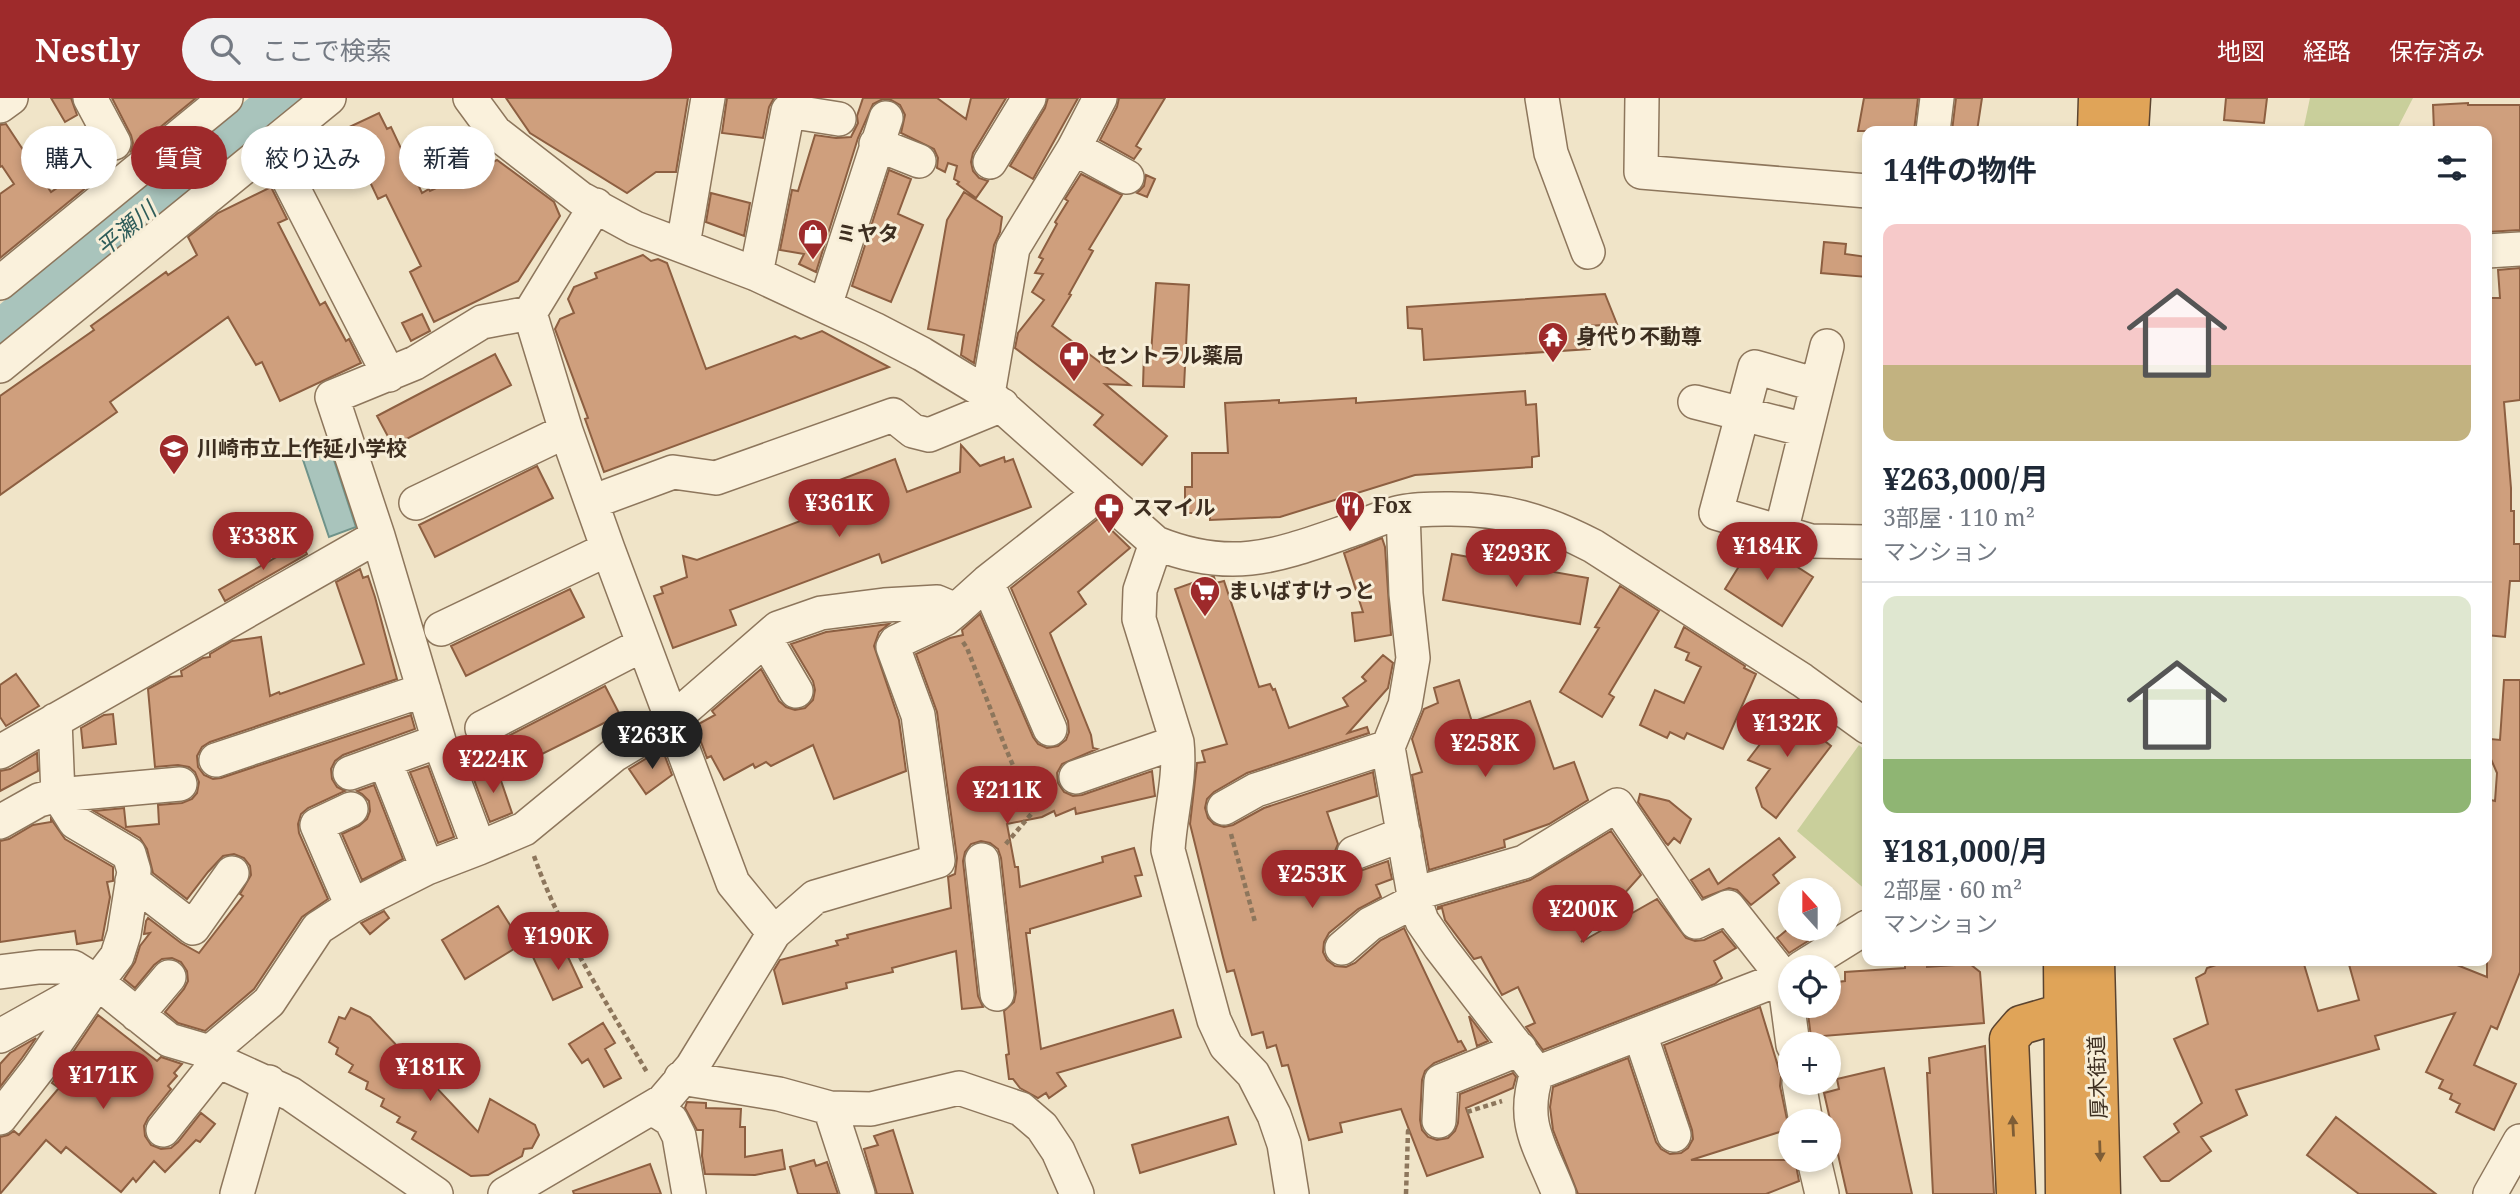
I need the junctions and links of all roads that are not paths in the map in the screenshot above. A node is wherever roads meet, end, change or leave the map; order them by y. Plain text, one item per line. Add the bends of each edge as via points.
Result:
1 (11, 98) edge
2 (90, 98) edge
3 (226, 98) edge
4 (329, 98) edge
5 (708, 98) edge
6 (1029, 98) edge
7 (1100, 98) edge
8 (1542, 98) edge
9 (1642, 98) edge
10 (1937, 98) edge
11 (2098, 98) edge
12 (2131, 98) edge
13 (483, 103) edge
14 (0, 106) edge
15 (839, 118) dead end
16 (105, 126) edge
17 (294, 126) edge
18 (1934, 126) edge
19 (2097, 126) edge
20 (2129, 126) edge
21 (1074, 148) junction
22 (919, 161) dead end
23 (990, 162) dead end
24 (241, 169) edge
25 (1127, 177) dead end
26 (294, 189) edge
27 (1862, 191) edge
28 (596, 205) junction
29 (683, 245) junction
30 (2520, 249) edge
31 (2492, 251) edge
32 (1588, 252) dead end
33 (756, 274) junction
34 (0, 283) edge
35 (825, 306) junction
36 (530, 313) junction
37 (1827, 346) dead end
38 (0, 366) edge
39 (389, 375) junction
40 (1817, 385) junction
41 (995, 400) junction
42 (1695, 402) dead end
43 (1742, 414) junction
44 (1806, 430) junction
45 (566, 431) junction
46 (1100, 494) junction
47 (592, 502) junction
48 (416, 503) dead end
49 (1403, 512) junction
50 (1781, 532) junction
51 (377, 536) junction
52 (1862, 542) edge
53 (1156, 543) junction
54 (608, 549) junction
55 (986, 582) junction
56 (951, 615) junction
57 (441, 629) dead end
58 (765, 640) junction
59 (642, 645) junction
60 (424, 690) junction
61 (796, 691) dead end
62 (55, 720) junction
63 (671, 721) junction
64 (1862, 723) edge
65 (482, 728) dead end
66 (1050, 729) dead end
67 (439, 741) junction
68 (1177, 742) junction
69 (1388, 747) junction
70 (0, 752) edge
71 (216, 760) dead end
72 (385, 761) junction
73 (350, 773) dead end
74 (1076, 777) dead end
75 (180, 784) dead end
76 (58, 795) junction
77 (1224, 808) road end
78 (351, 809) dead end
79 (0, 822) edge
80 (1404, 834) junction
81 (479, 848) junction
82 (1354, 853) dead end
83 (938, 861) junction
84 (427, 868) junction
85 (232, 873) dead end
86 (132, 881) junction
87 (1415, 898) junction
88 (352, 906) junction
89 (1862, 930) edge
90 (774, 933) junction
91 (1342, 948) dead end
92 (1822, 955) edge
93 (1778, 959) edge
94 (2063, 966) edge
95 (2095, 966) edge
96 (0, 972) edge
97 (169, 977) dead end
98 (1778, 980) edge
99 (97, 982) junction
100 (997, 994) dead end
101 (2062, 1013) junction
102 (137, 1015) junction
103 (1640, 1034) junction
104 (0, 1036) edge
105 (214, 1057) junction
106 (1528, 1061) junction
107 (269, 1082) junction
108 (665, 1096) junction
109 (830, 1108) junction
110 (0, 1118) edge
111 (1423, 1126) road end
112 (163, 1129) dead end
113 (1674, 1135) dead end
114 (2515, 1150) edge
115 (237, 1194) edge
116 (436, 1194) edge
117 (505, 1194) edge
118 (689, 1194) edge
119 (858, 1194) edge
120 (1077, 1194) edge
121 (1292, 1194) edge
122 (1559, 1194) edge
123 (2016, 1194) edge
124 (2065, 1194) edge
125 (2101, 1194) edge
126 (2490, 1194) edge

1 - 14 street
2 - 16 street
3 - 34 street
4 - 17 street
5 - 29 street
6 - 23 street
7 - 21 street
8 - 32 street via 1551,153
9 - 27 street via 1642,172
10 - 18 street
11 - 19 highway
12 - 20 highway
13 - 28 street via 495,132 580,198
15 - 33 street via 788,111 788,177
21 - 25 street
21 - 41 street via 1013,248
22 - 35 street via 881,131
24 - 38 street
26 - 39 street
28 - 29 street via 635,228
28 - 36 street
29 - 33 street
30 - 31 street
33 - 35 street
35 - 41 street via 922,354
36 - 39 street via 482,322
36 - 45 street
37 - 40 street
39 - 51 street via 332,397
40 - 43 street via 1755,367
40 - 44 street
41 - 46 street
41 - 47 street via 929,435 913,431 893,415 716,478 673,472
42 - 43 street
43 - 44 street
43 - 50 street via 1716,513
44 - 50 street
45 - 47 street
45 - 48 street
46 - 53 street
46 - 55 street
47 - 54 street
49 - 53 street via 1269,556 1226,561
49 - 64 street via 1481,509 1517,514 1562,530 1802,680
49 - 69 street via 1413,658 1405,705
50 - 52 street via 1811,541
51 - 60 street
51 - 62 street
53 - 68 street via 1140,590 1139,619
54 - 57 street
54 - 59 street
55 - 56 street
55 - 66 street
56 - 58 street via 937,602 884,604 821,613 778,628
56 - 83 street via 893,647 918,715
58 - 61 street
58 - 63 street
59 - 63 street
59 - 65 street
60 - 67 street
60 - 71 street
62 - 70 street
62 - 76 street
63 - 81 street via 614,755 524,829
63 - 90 street via 733,883
67 - 72 street
67 - 81 street
68 - 74 street
68 - 121 street via 1179,763 1168,850 1214,1020 1226,1046 1253,1074 1274,1115 1284,1143
69 - 77 street via 1256,790
69 - 80 street
72 - 73 street
72 - 84 street
75 - 76 street
76 - 79 street
76 - 86 street via 75,822 129,854
78 - 88 street via 317,825
80 - 82 street
80 - 87 street
81 - 84 street
83 - 90 street via 815,897
83 - 100 street via 992,858
84 - 88 street
85 - 86 street via 193,928
86 - 99 street via 117,956
87 - 91 street via 1370,924
87 - 93 street via 1524,862 1617,806 1696,922 1728,907
87 - 106 street via 1422,922
88 - 105 street via 318,928 269,1002
89 - 92 street
90 - 108 street via 692,1067
94 - 101 highway, 厚木街道
95 -> 125 highway, 厚木街道
96 - 99 street via 73,967
97 - 102 street
98 - 103 street
99 - 102 street
99 - 104 street
99 - 110 street
123 -> 101 highway via 2008,1039 2021,1025
101 - 124 highway, 厚木街道
102 - 105 street via 169,1040
103 - 106 street
103 - 113 street
105 - 107 street
105 - 112 street
106 - 111 street via 1441,1081
106 - 122 street via 1530,1124
107 - 115 street
107 - 116 street
108 - 109 street via 779,1094
108 - 117 street
108 - 118 street via 679,1136
109 - 119 street
109 - 120 street via 871,1109 959,1088 989,1097 1021,1109 1042,1127
114 - 126 street

